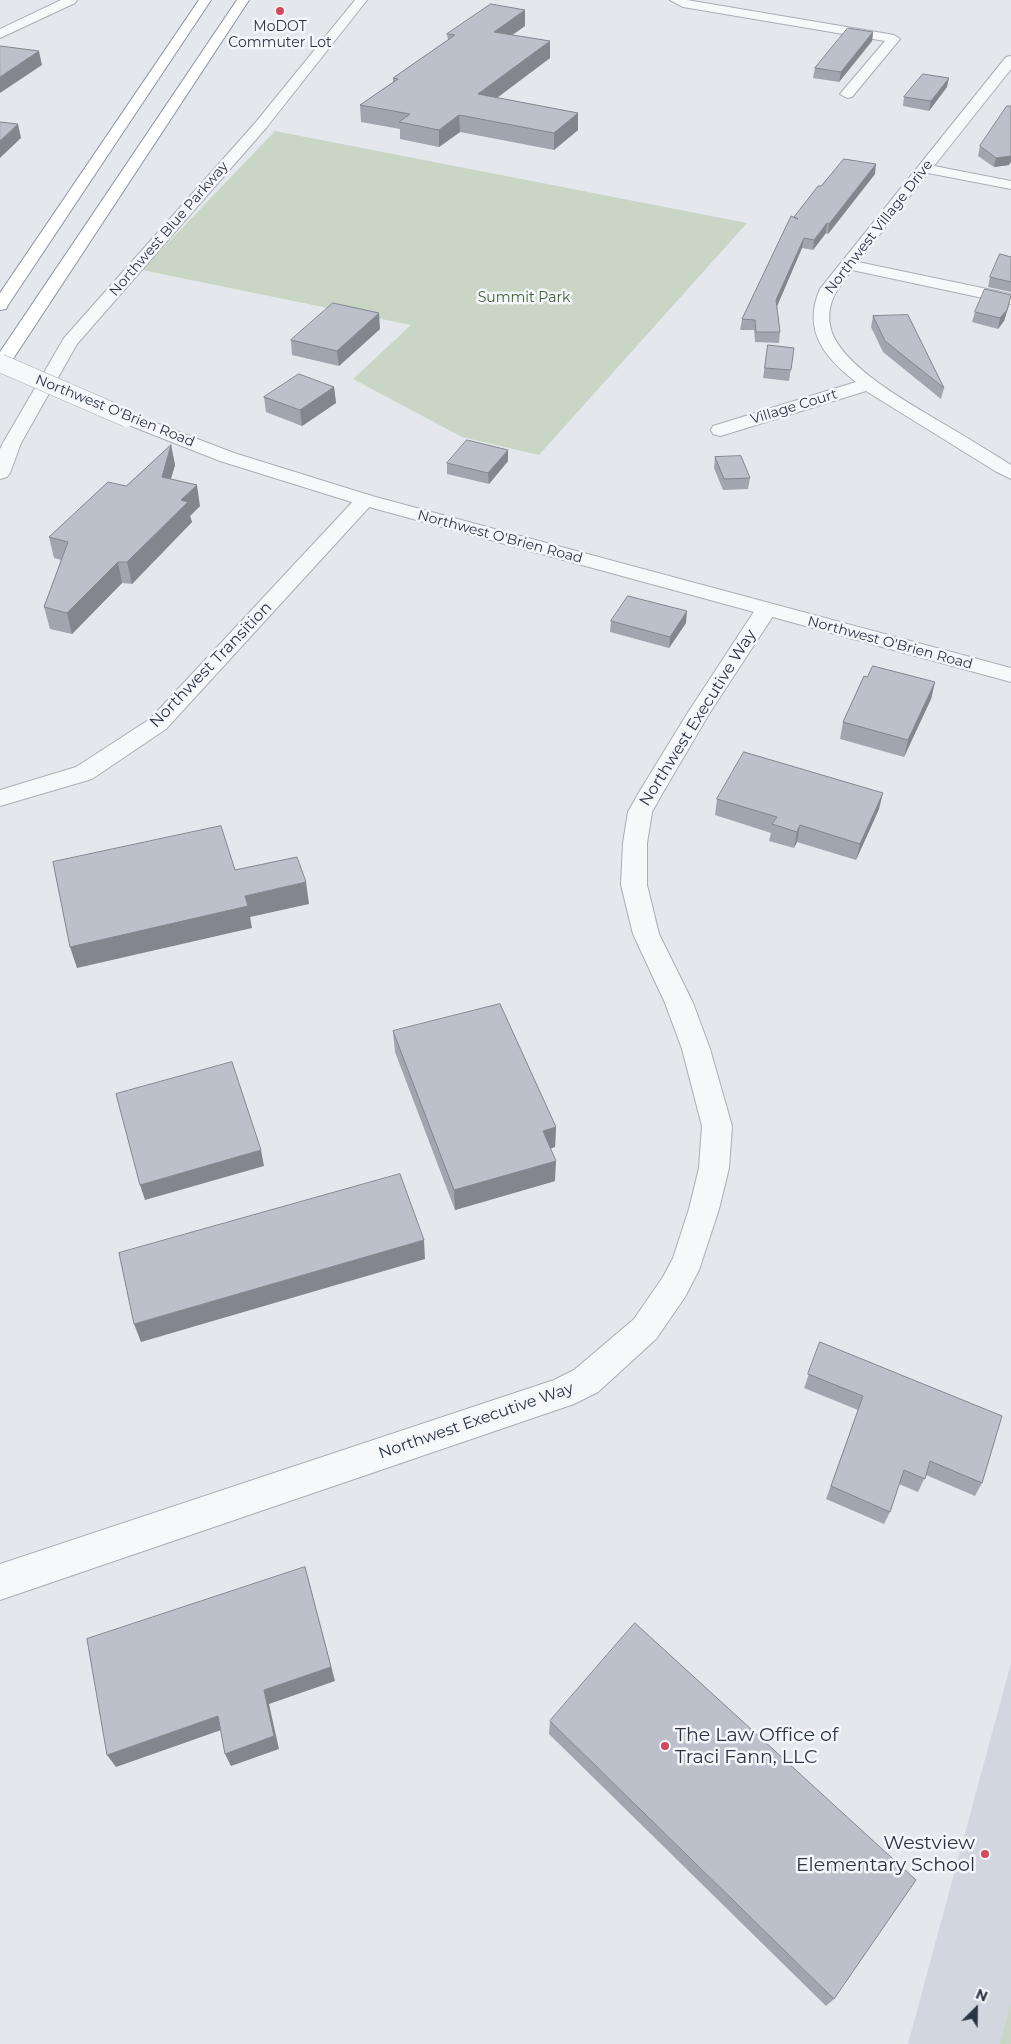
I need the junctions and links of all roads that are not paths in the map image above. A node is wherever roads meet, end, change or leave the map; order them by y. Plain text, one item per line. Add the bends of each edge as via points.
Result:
1 (71, 0) edge
2 (205, 0) edge
3 (243, 0) edge
4 (361, 0) edge
5 (676, 0) edge
6 (0, 34) edge
7 (1011, 60) edge
8 (847, 94) dead end
9 (924, 168) junction
10 (1011, 185) edge
11 (847, 264) junction
12 (1011, 299) edge
13 (0, 305) edge
14 (0, 364) edge
15 (869, 384) junction
16 (720, 430) dead end
17 (0, 473) edge
18 (1011, 473) edge
19 (365, 500) junction
20 (766, 610) junction
21 (1011, 675) edge
22 (0, 798) edge
23 (0, 1582) edge

1 - 6 street
2 - 13 highway
3 - 14 highway
4 - 17 street, Northwest Blue Parkway via 261,125 70,342 12,443
5 - 8 street via 894,39
7 - 9 street, Northwest Village Drive via 996,90
9 - 10 street
9 - 11 street, Northwest Village Drive
11 - 12 street
11 - 15 street, Northwest Village Drive via 822,301 822,328 847,365
14 - 19 street, Northwest O'Brien Road, bridge via 227,457
15 - 16 street, Village Court
15 - 18 street, Northwest Village Drive
19 - 20 street, Northwest O'Brien Road
19 - 22 street, Northwest Transition via 158,724 84,773
20 - 21 street, Northwest O'Brien Road
20 - 23 street, Northwest Executive Way via 698,714 640,812 634,885 646,934 679,1003 696,1049 716,1126 714,1168 688,1260 645,1329 586,1381 562,1393

